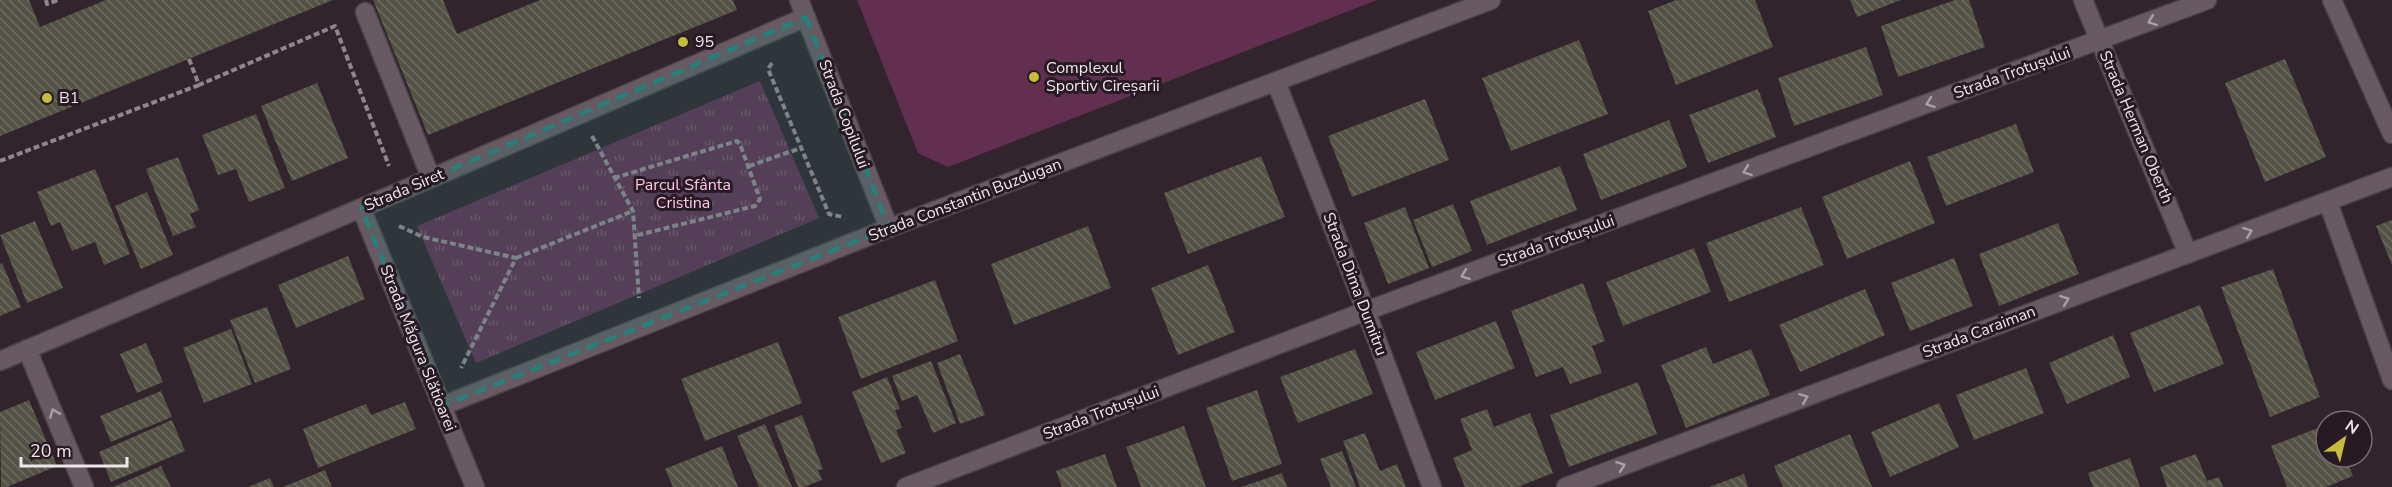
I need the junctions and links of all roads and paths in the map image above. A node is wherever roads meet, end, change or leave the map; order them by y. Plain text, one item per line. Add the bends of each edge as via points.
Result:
1 (46, 0) edge
2 (58, 0) edge
3 (1491, 0) edge
4 (2083, 0) edge
5 (2206, 0) edge
6 (2332, 0) edge
7 (803, 8) edge
8 (364, 12) dead end
9 (2100, 41) junction
10 (189, 59) dead end
11 (774, 60) dead end
12 (1276, 82) junction
13 (199, 85) junction
14 (582, 114) junction
15 (2392, 134) edge
16 (801, 148) junction
17 (0, 161) edge
18 (748, 166) junction
19 (2392, 177) edge
20 (431, 178) junction
21 (614, 178) junction
22 (399, 192) junction
23 (2328, 201) junction
24 (361, 208) junction
25 (633, 211) junction
26 (889, 228) junction
27 (634, 236) junction
28 (2188, 254) junction
29 (516, 258) junction
30 (1366, 311) junction
31 (648, 324) junction
32 (27, 349) junction
33 (0, 361) edge
34 (2392, 380) edge
35 (442, 406) junction
36 (84, 487) edge
37 (475, 487) edge
38 (906, 487) edge
39 (1432, 487) edge
40 (1566, 487) edge

1 - 2 path via 47,4
3 - 12 street, Strada Constantin Buzdugan
4 - 9 street, Strada Herman Oberth
5 -> 9 street, Strada Trotușului
6 - 15 street
7 - 14 street, Strada Siret
7 - 26 street, Strada Copilului
8 - 20 street
9 - 28 street, Strada Herman Oberth
9 -> 30 street, Strada Trotușului
10 - 13 path
11 - 16 path via 768,69
12 - 26 street, Strada Constantin Buzdugan
12 - 30 street, Strada Dima Dumitru
13 - 17 path
13 - 22 path via 335,26
14 - 20 street, Strada Siret
14 - 21 path
16 - 18 path
16 - 26 path via 829,213
18 - 21 path via 740,144 732,141
18 - 27 path via 760,199 755,206
19 - 23 street, Strada Caraiman
20 - 22 street, Strada Siret
21 - 25 path
22 - 24 street, Strada Siret
28 -> 23 street, Strada Caraiman
23 - 34 street
24 - 29 path via 423,237
24 - 32 street, Strada Siret
24 - 35 street, Strada Măgura Slătioarei
25 - 27 path
25 - 29 path
26 - 31 street, Strada Constantin Buzdugan
27 - 31 path via 637,294
40 -> 28 street, Strada Caraiman
29 - 35 path
30 - 38 street, Strada Trotușului
30 - 39 street, Strada Dima Dumitru
31 - 35 street, Strada Constantin Buzdugan
32 - 33 street, Strada Siret
36 -> 32 street
35 - 37 street, Strada Măgura Slătioarei

